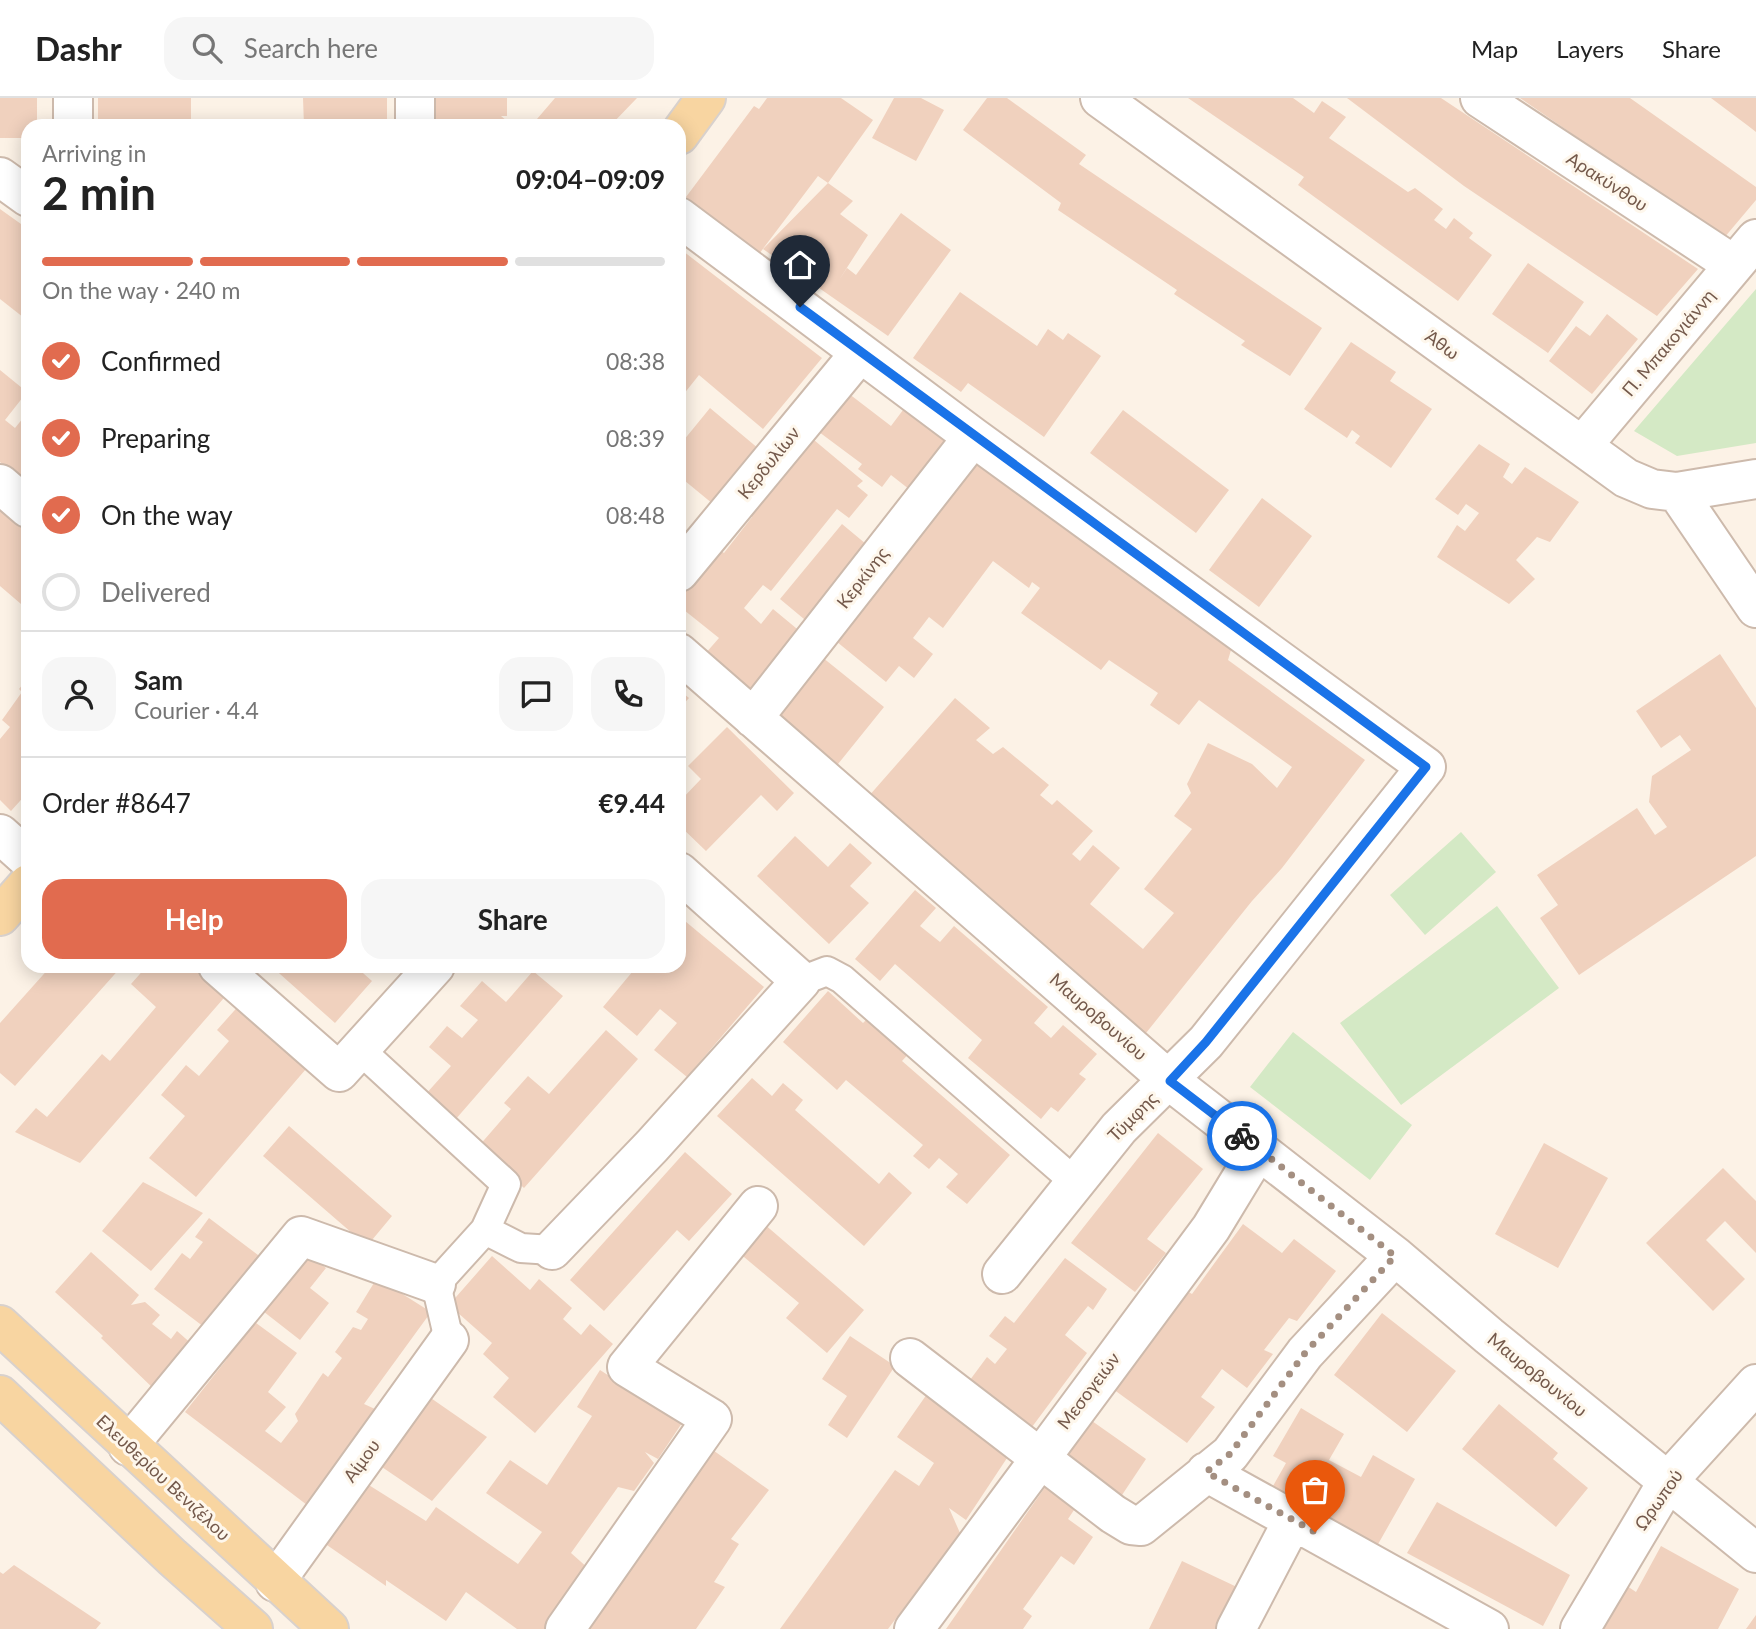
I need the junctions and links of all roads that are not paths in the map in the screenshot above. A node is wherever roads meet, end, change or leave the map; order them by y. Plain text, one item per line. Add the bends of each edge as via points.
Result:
1 (73, 98) edge
2 (415, 98) edge
3 (1100, 98) edge
4 (1480, 98) edge
5 (74, 119) edge
6 (415, 119) edge
7 (0, 177) edge
8 (21, 192) edge
9 (686, 222) edge
10 (1745, 252) edge
11 (860, 353) junction
12 (973, 437) junction
13 (1582, 446) junction
14 (1756, 479) edge
15 (0, 484) edge
16 (1677, 492) junction
17 (21, 502) edge
18 (686, 564) edge
19 (1756, 608) edge
20 (686, 659) edge
21 (753, 718) junction
22 (0, 834) edge
23 (21, 853) edge
24 (686, 878) edge
25 (21, 892) edge
26 (0, 916) edge
27 (226, 973) edge
28 (415, 973) edge
29 (802, 981) junction
30 (359, 1049) junction
31 (1170, 1081) junction
32 (1259, 1149) junction
33 (1075, 1182) junction
34 (758, 1206) dead end
35 (485, 1230) junction
36 (552, 1250) joint
37 (1395, 1256) junction
38 (1002, 1273) dead end
39 (436, 1284) junction
40 (0, 1325) edge
41 (449, 1340) joint
42 (910, 1358) dead end
43 (1756, 1384) edge
44 (0, 1395) edge
45 (128, 1446) junction
46 (1038, 1458) junction
47 (1206, 1472) junction
48 (1668, 1481) junction
49 (1293, 1520) junction
50 (1756, 1553) edge
51 (275, 1582) junction
52 (253, 1629) edge
53 (329, 1629) edge
54 (565, 1629) edge
55 (914, 1629) edge
56 (1236, 1629) edge
57 (1489, 1629) edge
58 (1580, 1629) edge

1 - 5 street
2 - 6 street
3 - 13 street, Άθω
4 - 10 street, Αρακύνθου
7 - 8 street
9 - 11 street
10 - 13 street, Π. Μπακογιάννη
11 - 12 street
11 - 18 street, Κερδυλίων
12 - 21 street, Κερκίνης
12 - 31 street, Τύμφης via 1426,767
13 - 16 street, Άθω via 1639,485
14 - 16 street, Άθω
15 - 17 street
16 - 19 street
20 - 21 street, Μαυροβουνίου
21 - 31 street, Μαυροβουνίου
22 - 23 street
24 - 29 street
25 - 26 main road
27 - 30 street via 339,1072
28 - 30 street
29 - 33 street via 827,971 842,979
29 - 36 street
30 - 35 street via 506,1184
31 - 32 street, Μαυροβουνίου
31 - 33 street, Τύμφης via 1119,1128
32 - 37 street, Μαυροβουνίου
32 - 46 street, Μεσογειών via 1212,1228
33 - 38 street, Τύμφης
34 - 54 street via 626,1367 712,1419
35 - 36 street via 521,1248
35 - 39 street
37 - 47 street via 1305,1353 1230,1454
37 - 48 street, Μαυροβουνίου
39 - 41 street
39 - 45 street via 301,1236
40 - 45 main road, Ελευθερίου Βενιζέλου
41 - 51 street, Αίμου
42 - 46 street
43 - 48 street, Ωρωπού
44 - 52 main road
45 - 51 main road, Ελευθερίου Βενιζέλου
46 - 47 street via 1131,1525 1144,1525
46 - 55 street, Μεσογειών
47 - 49 street
48 - 50 street, Μαυροβουνίου
48 - 58 street, Ωρωπού
49 - 56 street
49 - 57 street
51 - 53 main road, Ελευθερίου Βενιζέλου

